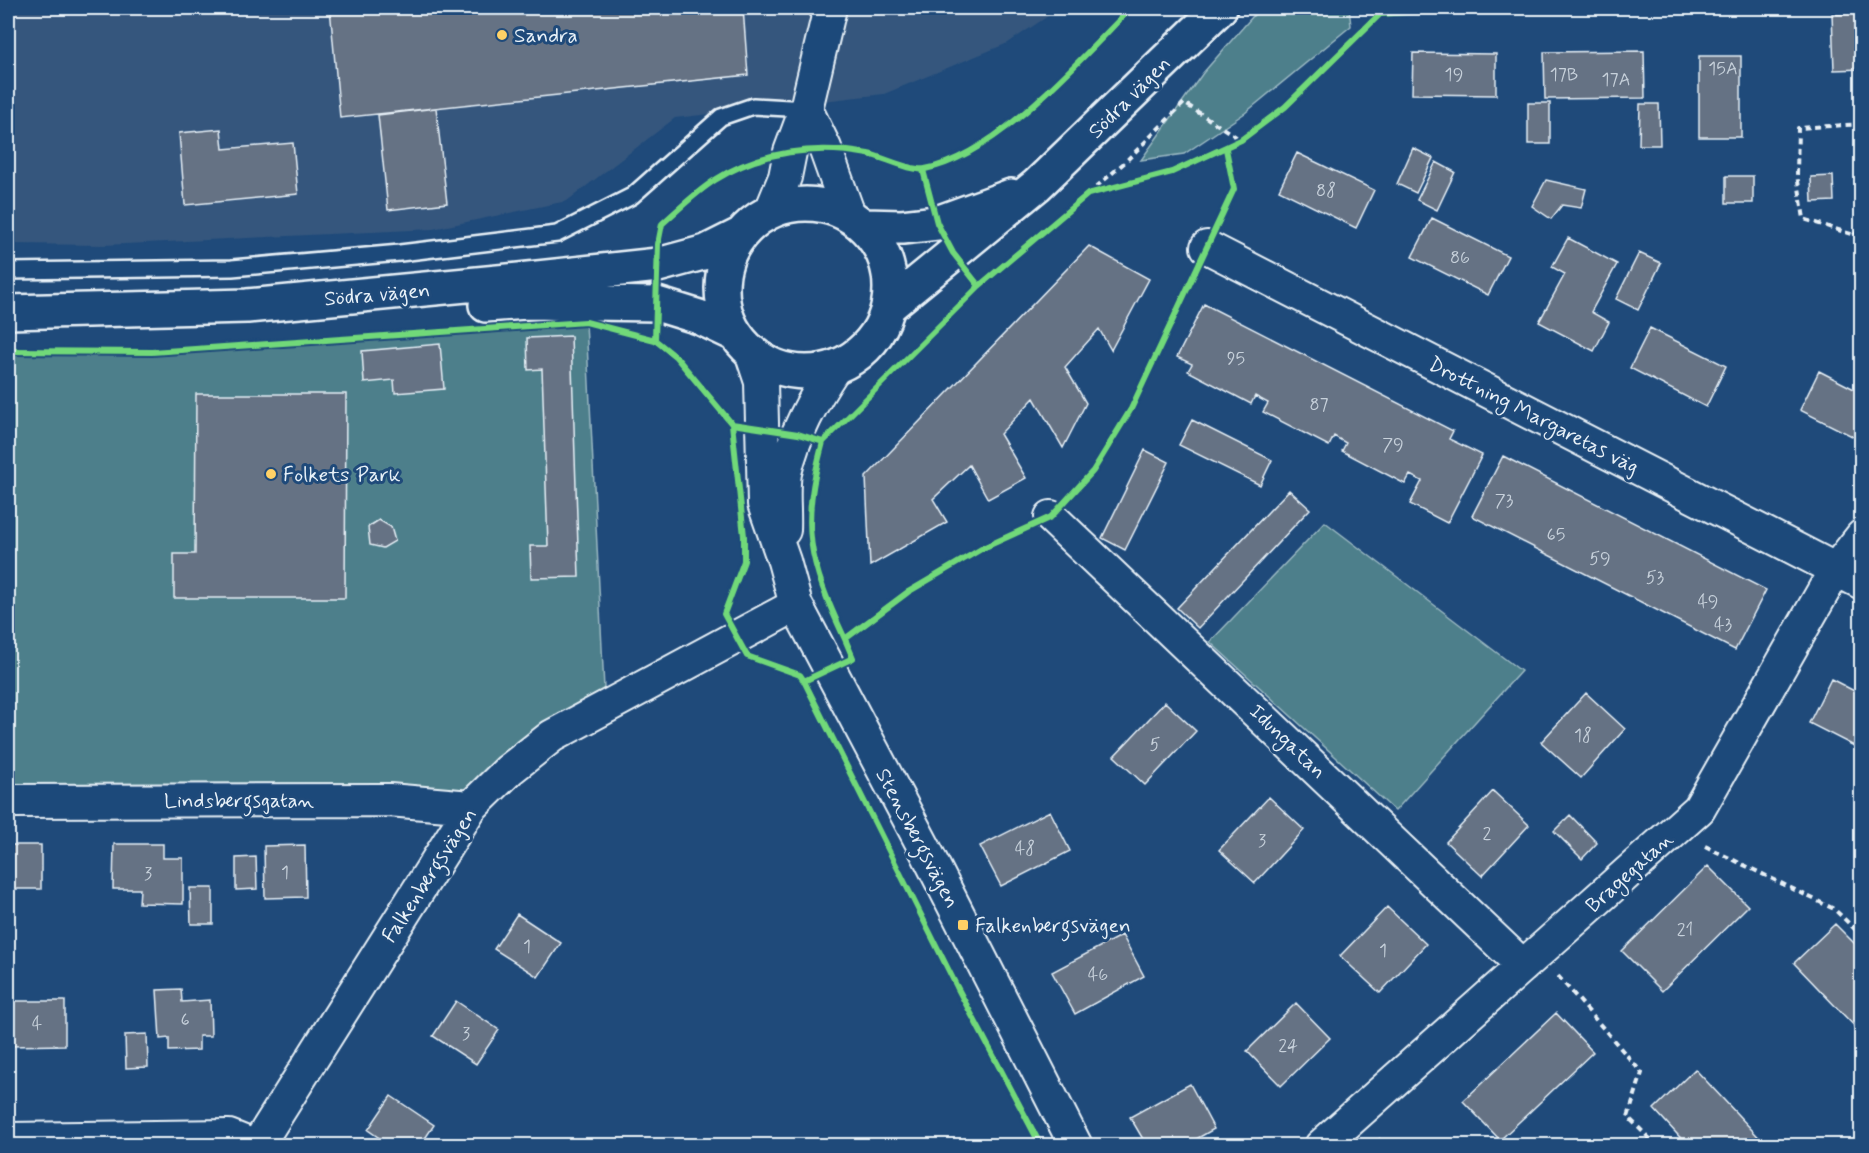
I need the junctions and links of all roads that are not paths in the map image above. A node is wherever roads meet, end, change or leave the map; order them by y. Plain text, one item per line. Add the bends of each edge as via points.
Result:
1 (830, 8) edge
2 (1220, 8) edge
3 (806, 109) junction
4 (1037, 185) junction
5 (771, 211) junction
6 (857, 220) junction
7 (740, 235) junction
8 (1207, 247) dead end
9 (8, 271) edge
10 (889, 306) junction
11 (8, 312) edge
12 (8, 327) edge
13 (743, 343) junction
14 (835, 367) junction
15 (1051, 517) dead end
16 (1862, 536) edge
17 (784, 561) junction
18 (1849, 576) edge
19 (796, 605) junction
20 (8, 801) edge
21 (471, 807) junction
22 (1531, 959) junction
23 (8, 1139) edge
24 (256, 1146) edge
25 (1076, 1146) edge
26 (1321, 1146) edge

1 - 3 street
2 - 4 main road, Södra vägen
3 - 5 street
3 - 6 street
3 - 9 lane via 753,106 721,117 632,196 557,234 232,268
4 - 6 main road, Södra vägen via 937,222 902,227
4 - 10 main road, Södra vägen
5 - 6 main road via 809,203 829,206
5 - 7 main road
6 - 10 main road via 884,254 890,275
7 - 11 main road, Södra vägen via 705,252 658,265 519,280 247,306
7 - 13 main road via 729,254 723,278 727,315
8 - 18 street, Drottning Margaretas väg
10 - 14 main road via 872,340
12 - 13 main road, Södra vägen via 246,321 527,302 657,304 699,316
13 - 14 main road via 783,369 800,372
13 - 17 street, Stensbergsvägen via 761,382 764,504
14 - 17 street, Stensbergsvägen via 813,400 785,475
15 - 22 street, Idungatan
16 - 18 street, Bragegatan
17 - 19 street, Stensbergsvägen
18 - 22 street, Bragegatan via 1699,809
19 - 21 street, Falkenbergsvägen via 552,736
19 - 25 street, Stensbergsvägen
20 - 21 street, Lindsbergsgatan via 389,800
21 - 24 street, Falkenbergsvägen
22 - 26 street, Bragegatan
23 - 24 street via 229,1136

